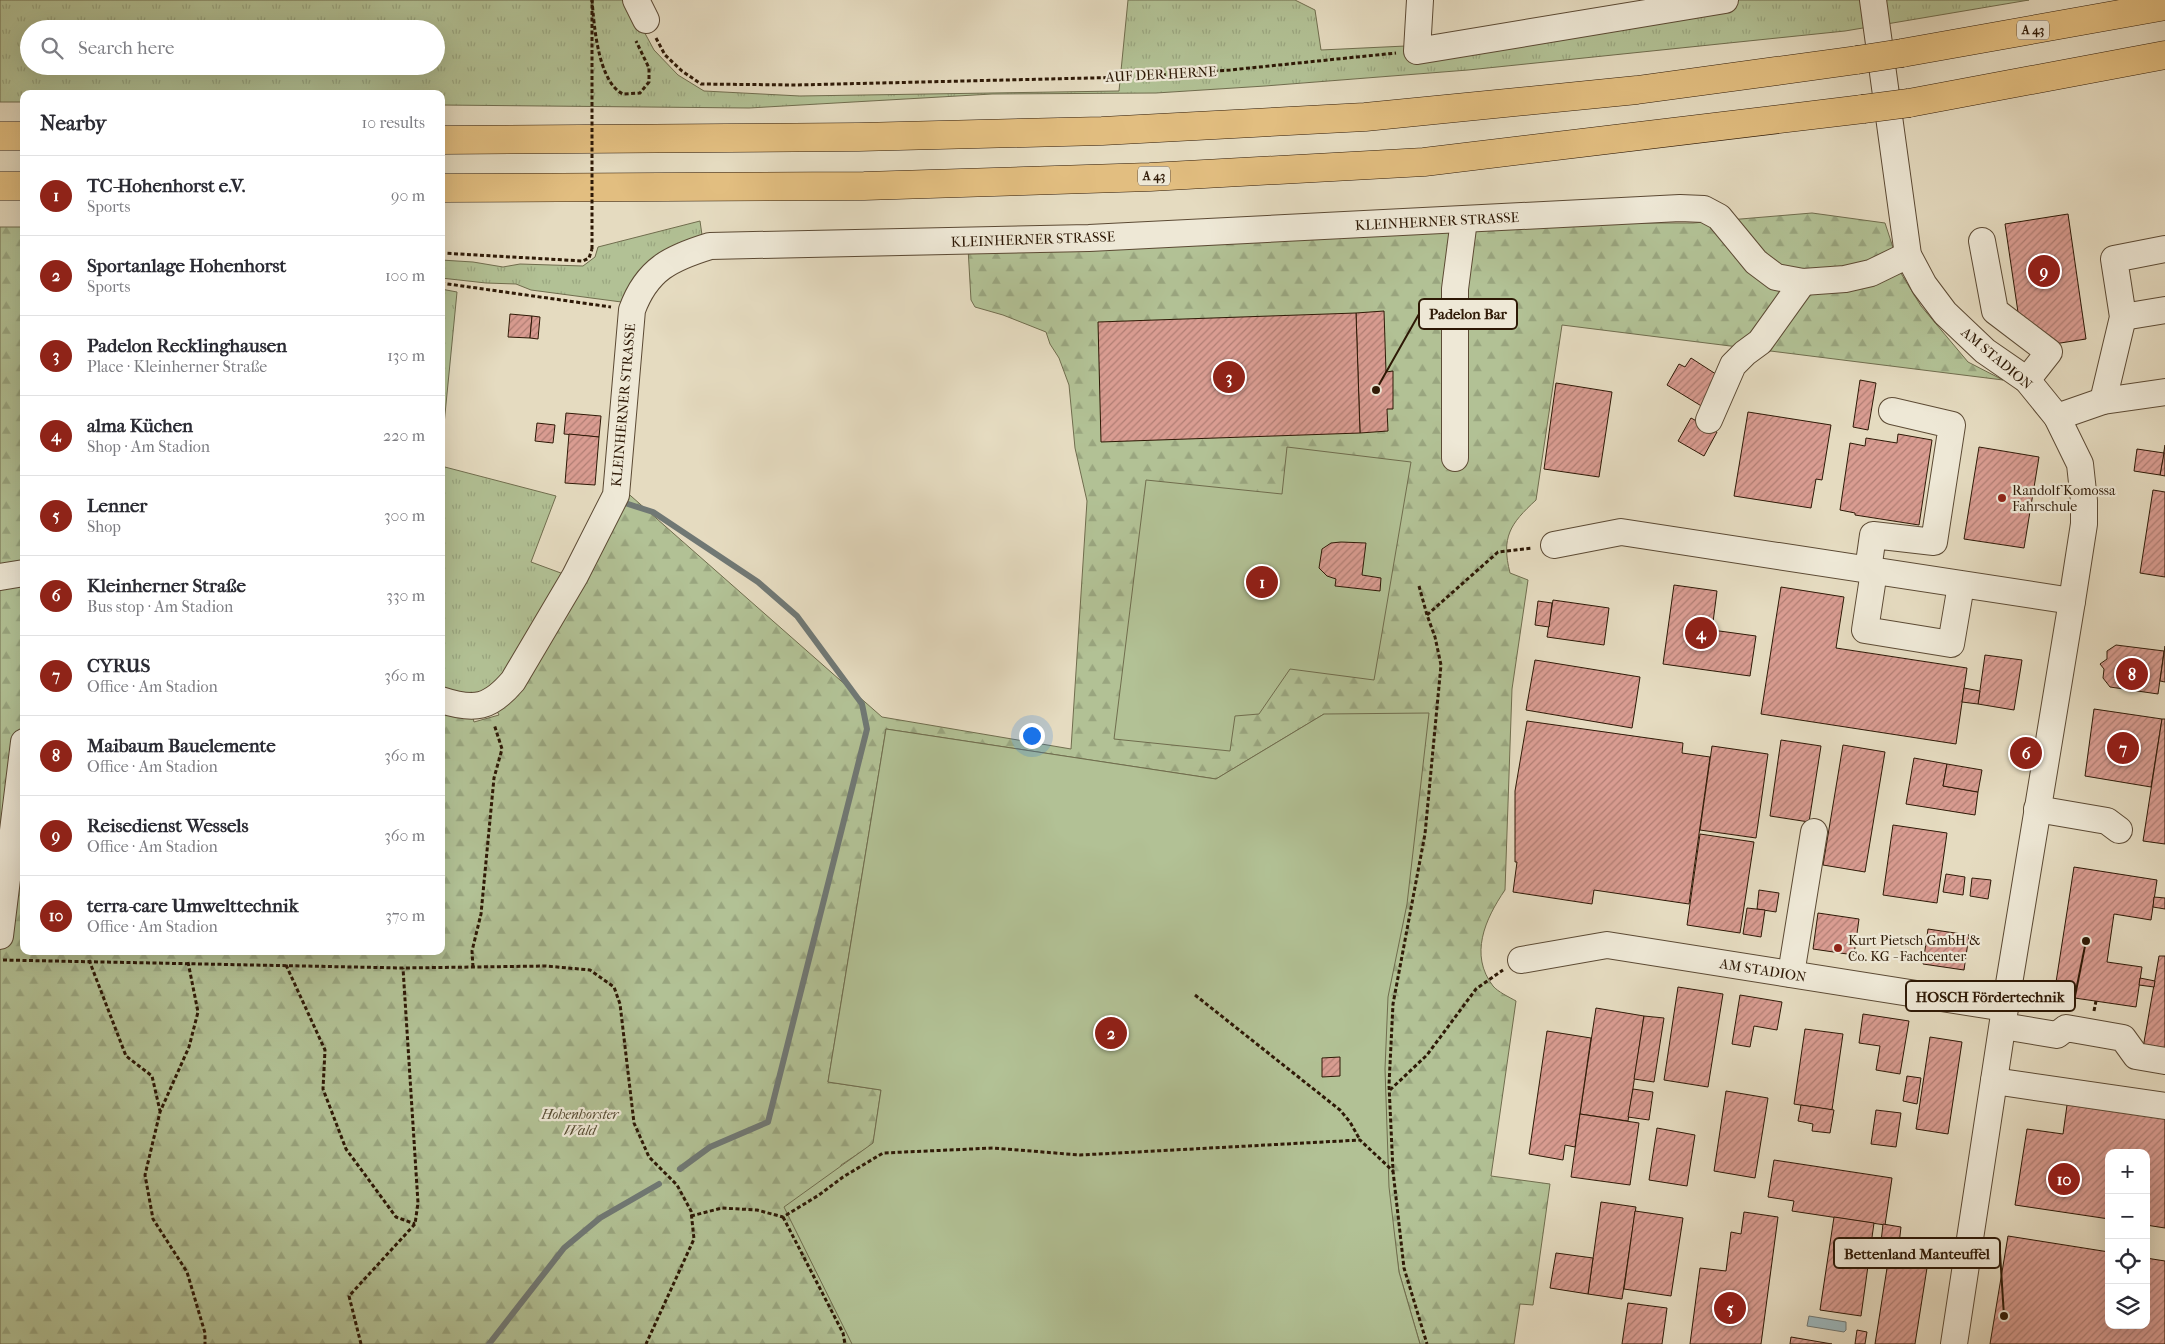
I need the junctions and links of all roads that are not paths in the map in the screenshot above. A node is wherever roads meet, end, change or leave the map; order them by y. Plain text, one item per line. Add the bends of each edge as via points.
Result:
1 (1420, 0) edge
2 (1725, 0) edge
3 (1874, 0) edge
4 (2165, 6) edge
5 (2165, 55) edge
6 (0, 136) edge
7 (20, 136) edge
8 (445, 140) edge
9 (0, 186) edge
10 (20, 186) edge
11 (445, 188) edge
12 (1464, 220) junction
13 (1982, 241) dead end
14 (2165, 249) edge
15 (1908, 255) junction
16 (1803, 282) junction
17 (2165, 310) edge
18 (2123, 317) junction
19 (2027, 380) junction
20 (2165, 392) edge
21 (2104, 401) junction
22 (1892, 411) dead end
23 (2057, 417) junction
24 (1710, 420) dead end
25 (1455, 458) dead end
26 (1554, 546) road end
27 (1871, 571) junction
28 (20, 574) edge
29 (0, 577) edge
30 (1961, 585) junction
31 (2072, 602) junction
32 (445, 701) edge
33 (20, 774) edge
34 (2038, 809) junction
35 (2118, 830) dead end
36 (1814, 832) dead end
37 (0, 936) edge
38 (1521, 960) road end
39 (1791, 974) junction
40 (2004, 1017) junction
41 (2165, 1061) edge
42 (1994, 1081) junction
43 (2165, 1106) edge
44 (1954, 1344) edge

1 - 2 street via 1417,51
3 - 15 street, AM STADION
4 - 8 highway, A 43, bridge via 1857,60 1637,90 1365,117 898,136
5 - 11 highway, A 43, bridge via 1864,109 1424,162 1160,176 746,188
6 - 7 highway
9 - 10 highway
12 - 16 street, KLEINHERNER STRASSE via 1704,209 1719,217 1756,262 1776,277
12 - 25 street via 1455,289
12 - 32 street, KLEINHERNER STRASSE via 1089,238 710,246 660,267 638,293 632,310 616,496 576,576 501,695 486,705 471,707
13 - 19 street via 1996,311 2050,352
14 - 18 street via 2114,259
15 - 16 street, KLEINHERNER STRASSE via 1871,273
15 - 19 street, AM STADION via 1924,285 1945,313 1985,351
16 - 24 street via 1760,342 1733,365
17 - 18 street
18 - 21 street
19 - 23 street, AM STADION
20 - 21 street
21 - 23 street
22 - 27 street via 1952,425 1934,542 1873,535
23 - 31 street, AM STADION via 2080,464 2084,501 2084,524
26 - 27 street via 1620,532
27 - 30 street
27 - 30 street via 1863,641 1951,644
28 - 29 street
30 - 31 street
31 - 34 street, AM STADION
33 - 37 street
34 - 35 street via 2107,821
34 - 40 street, AM STADION
36 - 39 street
38 - 39 street, AM STADION via 1607,945
39 - 40 street, AM STADION
40 - 41 street via 2057,1035 2066,1028 2124,1038 2136,1056
40 - 42 street, AM STADION
42 - 43 street
42 - 44 street, AM STADION

